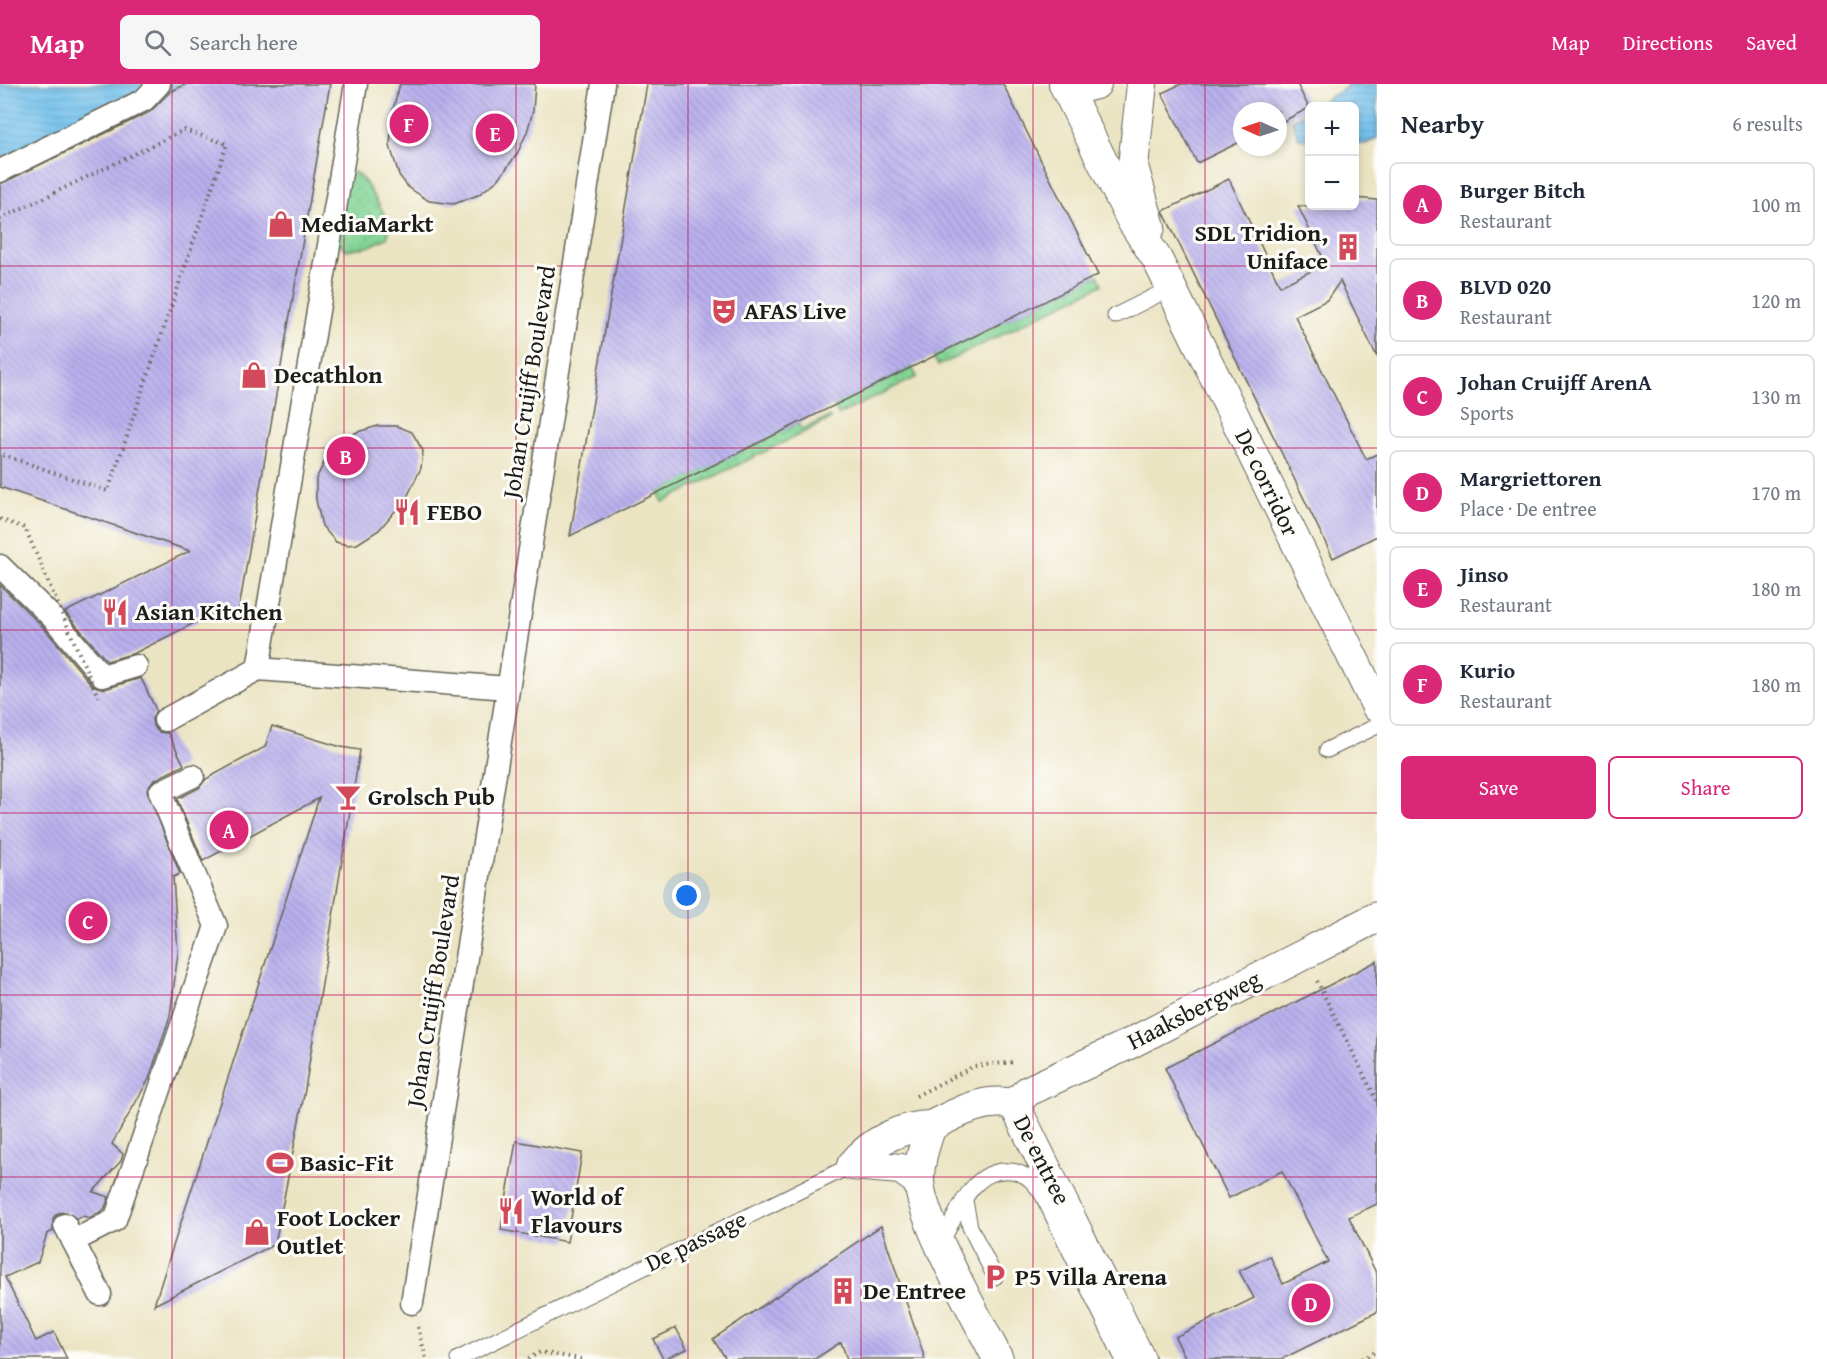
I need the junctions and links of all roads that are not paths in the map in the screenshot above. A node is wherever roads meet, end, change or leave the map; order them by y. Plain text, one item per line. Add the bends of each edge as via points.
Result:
1 (159, 84) edge
2 (356, 84) edge
3 (603, 84) edge
4 (1064, 84) edge
5 (1081, 84) edge
6 (1095, 84) edge
7 (1142, 84) edge
8 (0, 171) edge
9 (1157, 259) junction
10 (1171, 288) junction
11 (1115, 316) dead end
12 (0, 566) edge
13 (136, 666) dead end
14 (258, 669) junction
15 (508, 688) junction
16 (1377, 707) edge
17 (165, 720) dead end
18 (1377, 726) edge
19 (1328, 750) dead end
20 (193, 776) dead end
21 (1377, 917) edge
22 (1014, 1104) junction
23 (931, 1126) junction
24 (852, 1166) junction
25 (919, 1182) junction
26 (965, 1201) junction
27 (941, 1243) junction
28 (995, 1277) dead end
29 (100, 1294) dead end
30 (412, 1303) dead end
31 (458, 1359) edge
32 (998, 1359) edge
33 (1123, 1359) edge
34 (1140, 1359) edge

1 - 8 street via 144,100
2 - 14 street
3 - 15 street, Johan Cruijff Boulevard
4 - 9 street, De corridor via 1132,221
5 - 6 street
7 - 9 street, De corridor via 1133,166
9 - 10 street, De corridor
10 - 11 lane
10 - 16 street, De corridor
12 - 13 street via 53,618 102,676
14 - 15 street
14 - 17 street
15 - 30 street, Johan Cruijff Boulevard
18 - 19 lane
20 - 29 street via 160,792 216,926 115,1220 69,1233
21 - 22 street, Haaksbergweg via 1129,1044 1028,1091
22 - 23 street, De entree via 982,1102
22 - 34 street, De entree
23 - 24 street, De passage via 912,1126 865,1149
23 - 25 street via 921,1153
24 - 25 street via 901,1169
24 - 31 lane, De passage
25 - 27 street
26 - 27 lane
26 - 28 lane via 970,1227
26 - 33 lane via 970,1190 990,1173 1015,1172 1037,1185
27 - 32 street

